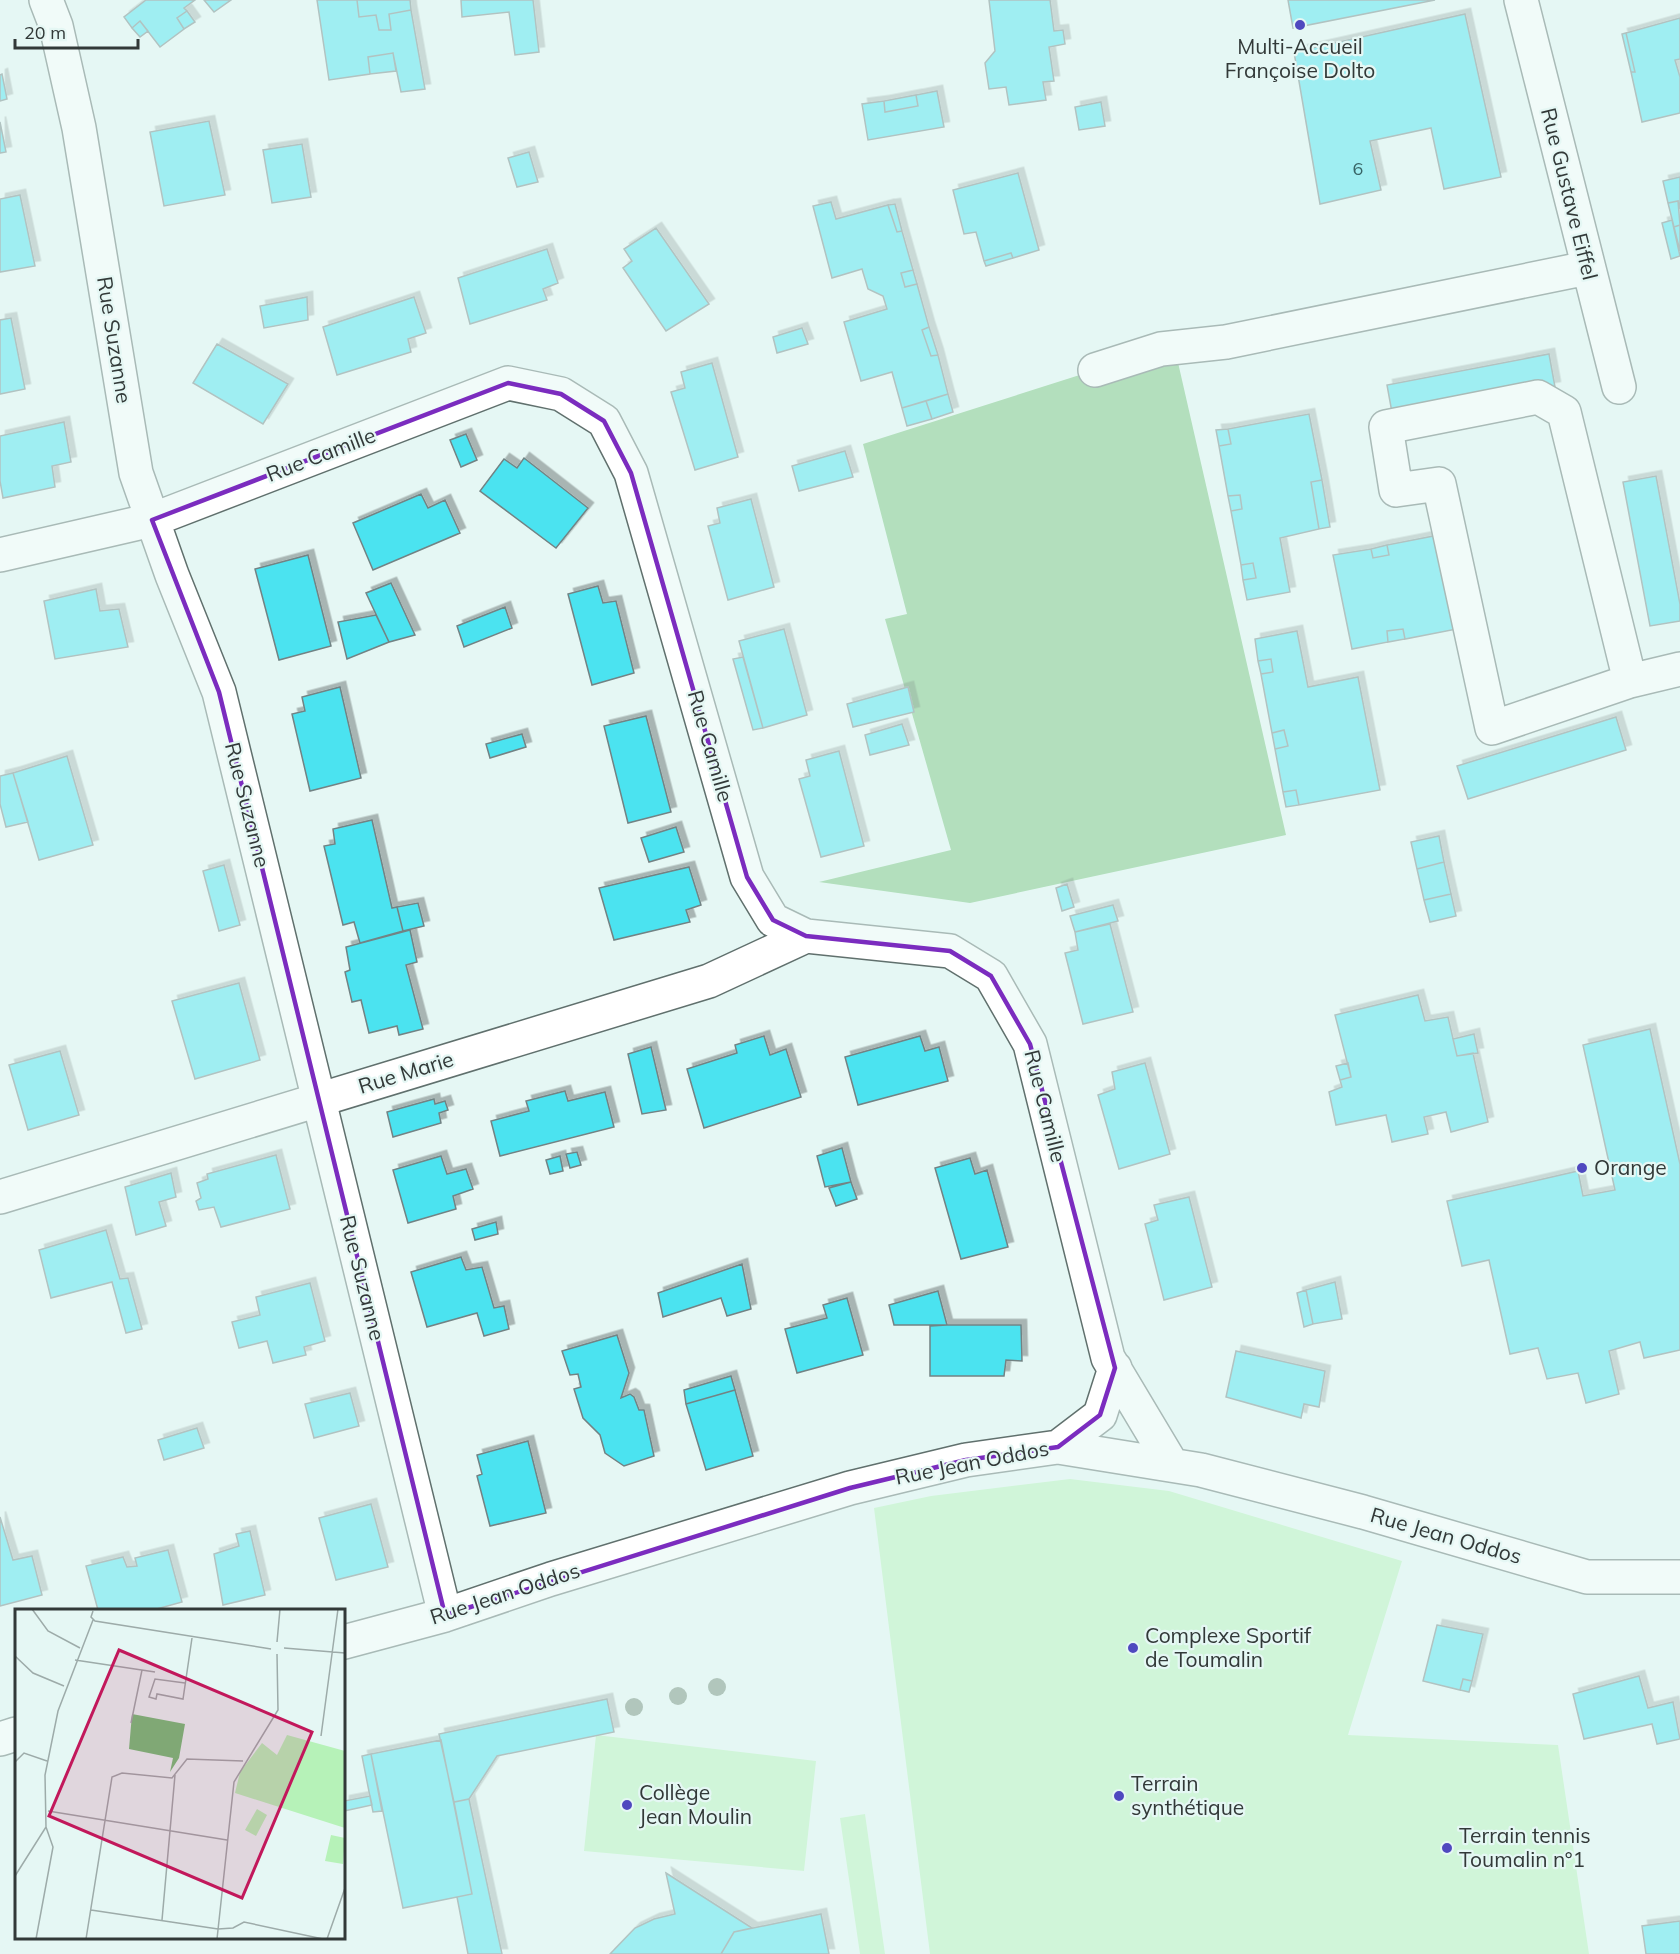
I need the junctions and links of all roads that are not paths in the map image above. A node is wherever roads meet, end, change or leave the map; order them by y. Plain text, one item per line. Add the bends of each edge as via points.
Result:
1 (46, 0) edge
2 (1521, 0) edge
3 (1587, 268) junction
4 (1095, 370) dead end
5 (1619, 387) dead end
6 (152, 520) junction
7 (0, 555) edge
8 (1680, 669) edge
9 (1630, 681) junction
10 (806, 936) junction
11 (319, 1100) junction
12 (0, 1197) edge
13 (1114, 1368) junction
14 (1058, 1447) junction
15 (1172, 1465) junction
16 (1680, 1577) edge
17 (445, 1615) junction
18 (345, 1642) edge
19 (15, 1734) edge
20 (0, 1739) edge

1 - 6 street, Rue Suzanne via 56,26 79,128 136,473
2 - 3 street, Rue Gustave Eiffel
3 - 4 street via 1226,342 1161,349
3 - 5 street, Rue Gustave Eiffel
6 - 7 street, Rue Camille
6 - 10 street, Rue Camille via 508,383 561,394 603,421 631,473 747,877 773,920
6 - 11 street, Rue Suzanne via 219,692
8 - 9 street
9 - 9 street via 1564,412 1538,397 1386,427 1396,490 1439,484 1492,728
10 - 11 street, Rue Marie via 709,981
10 - 13 street, Rue Camille via 950,951 991,976 1030,1044 1108,1358
11 - 12 street, Rue Marie
11 - 17 street, Rue Suzanne
13 - 14 street via 1100,1415
13 - 15 street, Rue Camille
14 - 15 street, Rue Jean Oddos
14 - 17 street, Rue Jean Oddos via 966,1460 850,1488 562,1575
15 - 16 street, Rue Jean Oddos via 1363,1512 1587,1577
17 - 18 street, Rue Jean Oddos
19 - 20 street

